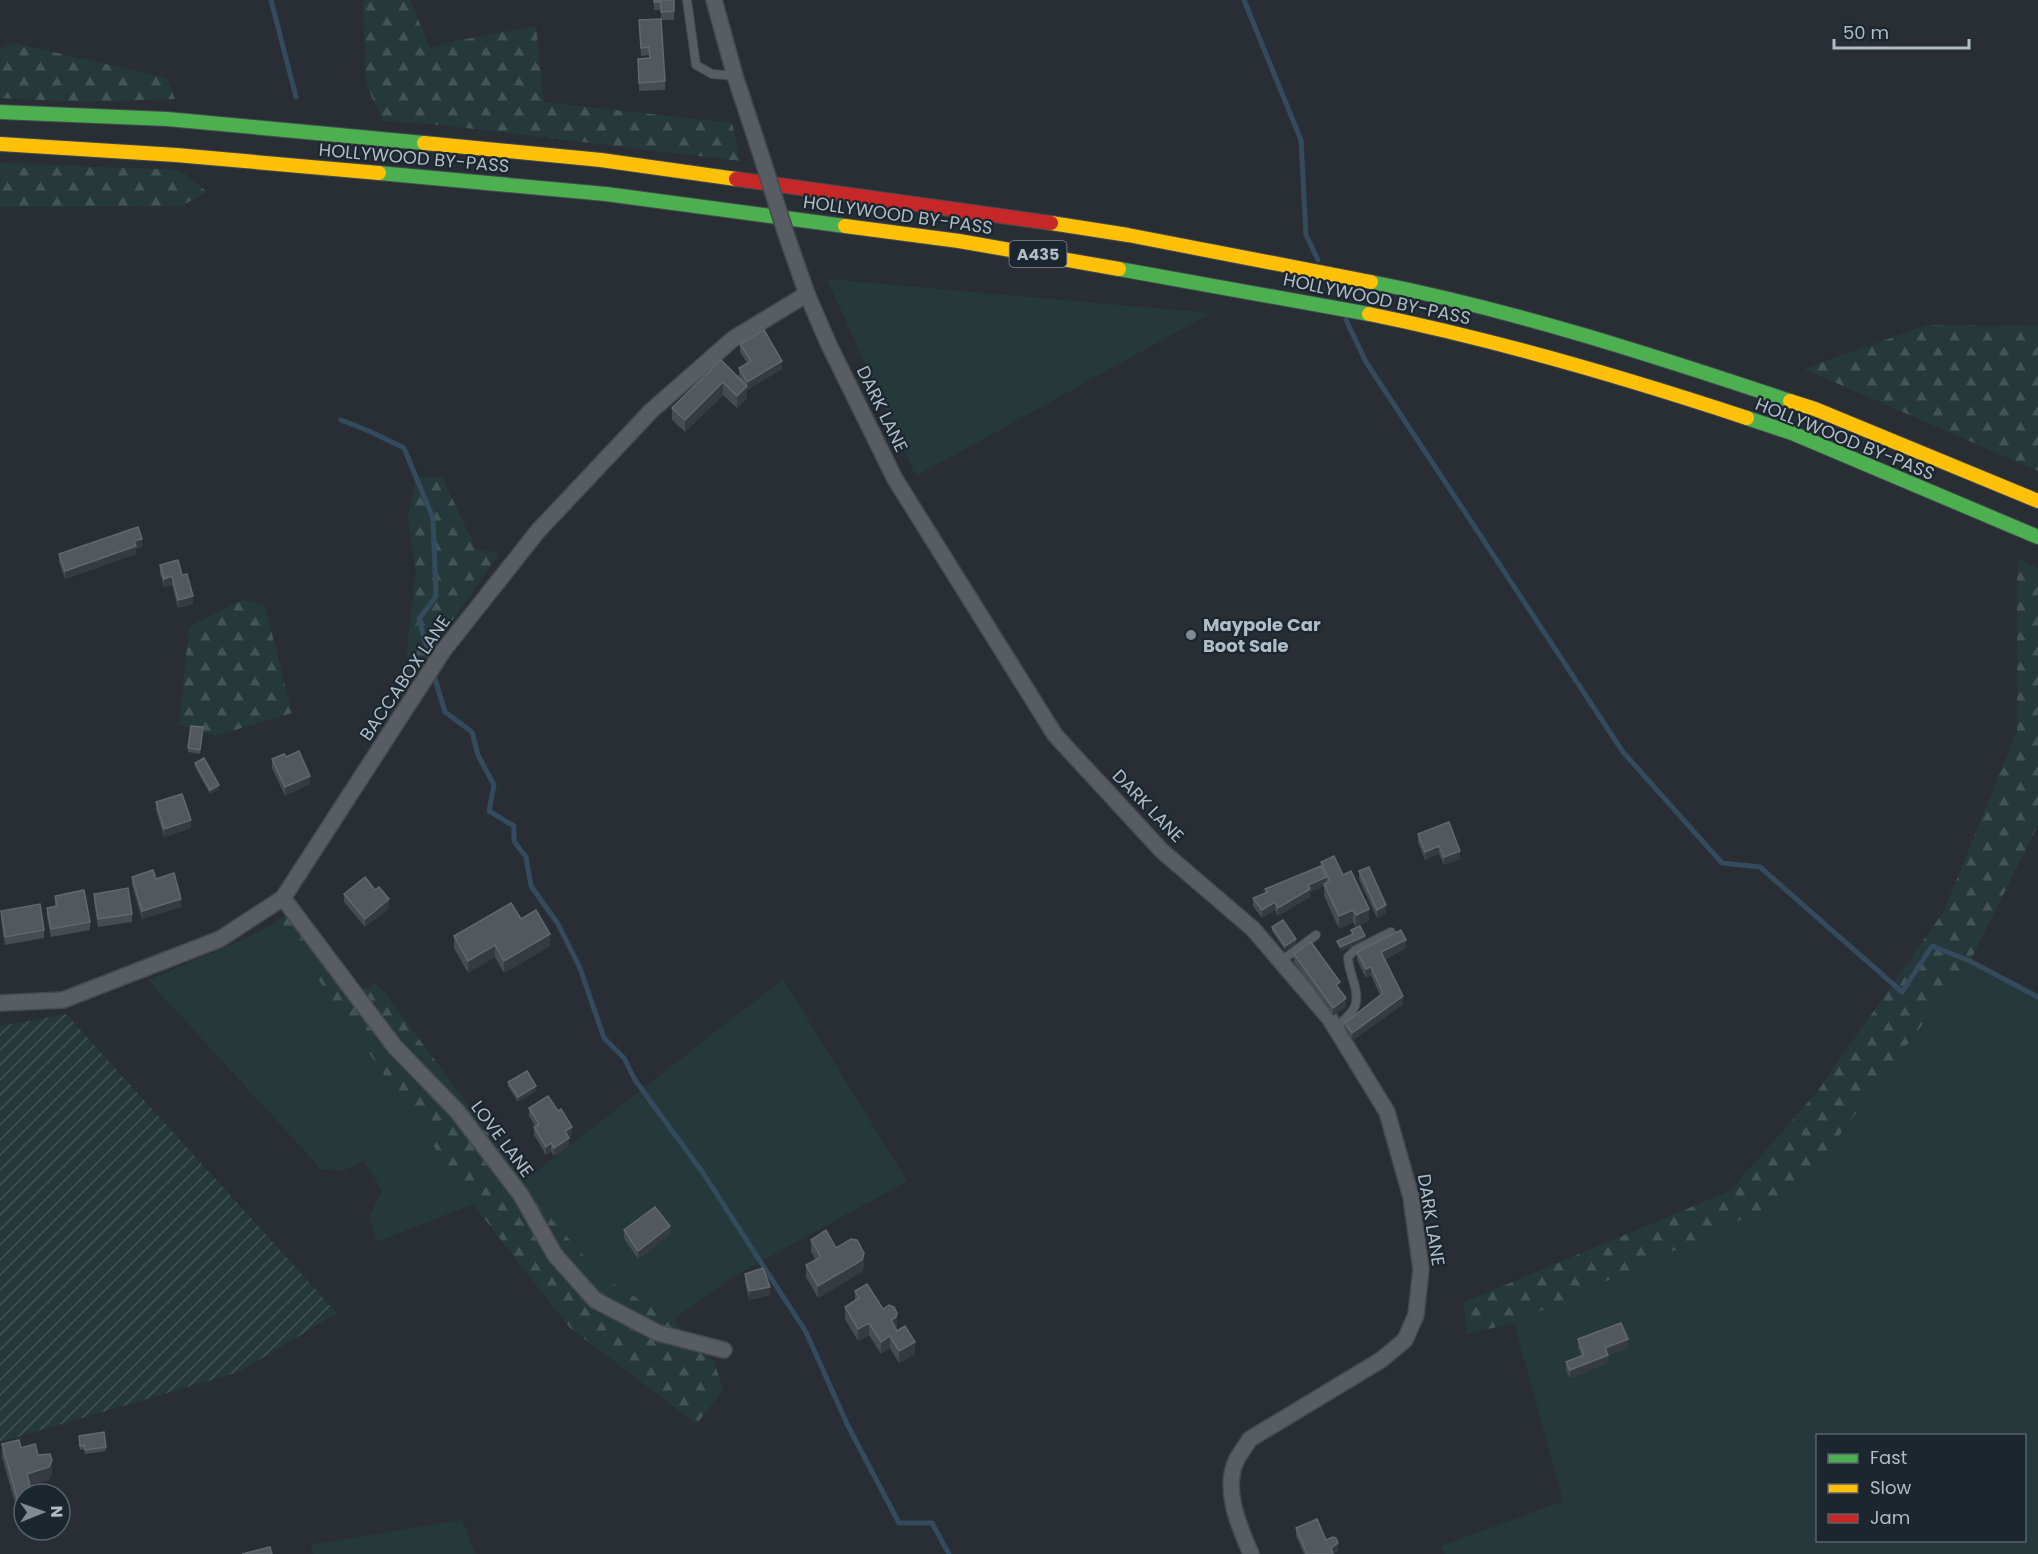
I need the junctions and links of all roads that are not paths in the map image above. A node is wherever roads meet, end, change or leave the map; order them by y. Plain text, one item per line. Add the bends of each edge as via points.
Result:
1 (687, 0) edge
2 (714, 0) edge
3 (735, 76) junction
4 (0, 112) edge
5 (0, 144) edge
6 (807, 294) junction
7 (2038, 501) edge
8 (2038, 537) edge
9 (283, 898) junction
10 (1390, 932) dead end
11 (1316, 935) dead end
12 (1281, 961) junction
13 (0, 1003) edge
14 (1336, 1028) junction
15 (724, 1350) dead end
16 (1251, 1554) edge

1 - 3 lane via 696,65 712,74
2 - 3 street, DARK LANE
3 - 6 street, DARK LANE, bridge
4 - 7 highway, HOLLYWOOD BY-PASS / A435 via 167,119 601,160 1128,235 1297,267 1423,292 1677,363 1815,409
5 - 8 highway, HOLLYWOOD BY-PASS / A435 via 176,155 606,194 958,241 1419,324 1532,352 1792,433
6 - 9 street, BACCABOX LANE via 733,339 708,360 651,411 538,531 443,651
6 - 12 street, DARK LANE via 896,479 1055,735 1162,851 1253,929
9 - 13 street, BACCABOX LANE via 220,939 63,1000
9 - 15 street, LOVE LANE via 395,1047 457,1111 521,1195 555,1255 595,1300 658,1333
10 - 14 lane via 1348,957 1356,1001
11 - 12 lane
12 - 14 street, DARK LANE
14 - 16 street, DARK LANE via 1387,1112 1411,1197 1421,1269 1416,1315 1405,1340 1381,1360 1250,1439 1236,1460 1231,1482 1235,1511

